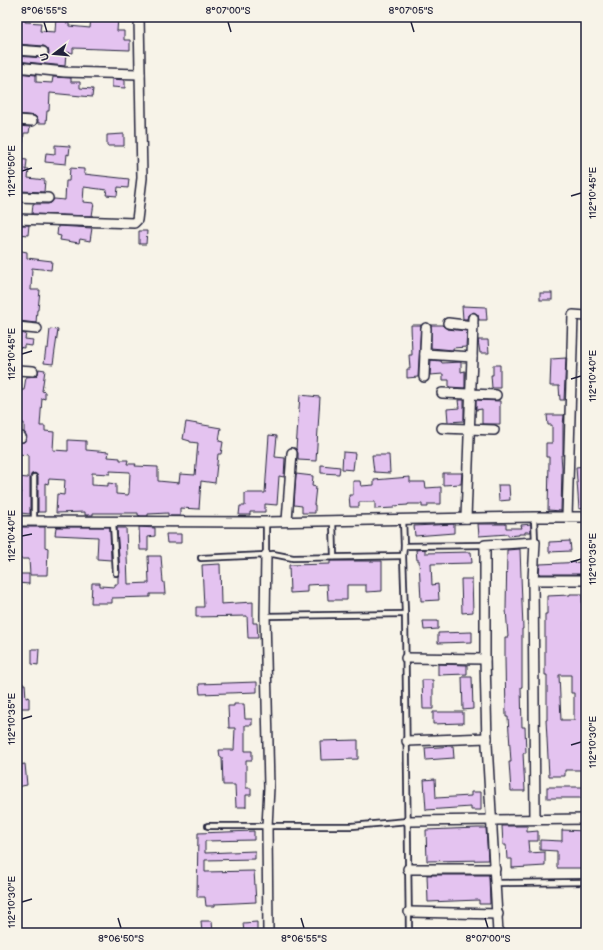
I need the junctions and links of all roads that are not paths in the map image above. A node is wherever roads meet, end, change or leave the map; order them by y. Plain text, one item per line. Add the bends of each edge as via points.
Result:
1 (140, 17) edge
2 (17, 50) edge
3 (43, 52) dead end
4 (17, 67) edge
5 (140, 74) junction
6 (17, 120) edge
7 (32, 121) dead end
8 (17, 197) edge
9 (48, 198) dead end
10 (17, 219) edge
11 (586, 316) edge
12 (448, 323) dead end
13 (17, 327) edge
14 (426, 328) dead end
15 (37, 329) dead end
16 (425, 354) junction
17 (472, 357) junction
18 (17, 370) edge
19 (33, 371) dead end
20 (424, 377) dead end
21 (442, 393) dead end
22 (470, 395) junction
23 (496, 396) dead end
24 (442, 428) dead end
25 (469, 430) junction
26 (494, 430) dead end
27 (292, 453) dead end
28 (34, 477) dead end
29 (534, 517) junction
30 (567, 517) junction
31 (586, 517) edge
32 (466, 518) junction
33 (403, 519) junction
34 (17, 521) edge
35 (34, 521) junction
36 (287, 521) junction
37 (333, 521) junction
38 (113, 522) junction
39 (266, 522) junction
40 (535, 542) junction
41 (485, 545) junction
42 (404, 546) junction
43 (266, 555) junction
44 (403, 556) junction
45 (334, 557) junction
46 (201, 558) dead end
47 (116, 573) dead end
48 (533, 580) junction
49 (586, 580) edge
50 (405, 614) junction
51 (265, 616) junction
52 (406, 658) junction
53 (485, 659) junction
54 (487, 738) junction
55 (407, 741) junction
56 (535, 819) junction
57 (586, 819) edge
58 (408, 821) junction
59 (492, 821) junction
60 (208, 826) dead end
61 (267, 827) junction
62 (408, 869) junction
63 (495, 870) junction
64 (586, 882) edge
65 (496, 883) junction
66 (408, 912) junction
67 (498, 914) junction
68 (268, 933) edge
69 (409, 933) edge
70 (498, 933) edge

1 - 5 street
2 - 3 street
4 - 5 street via 64,72
5 - 10 street via 142,178 137,220 134,223
6 - 7 street
8 - 9 street
11 - 30 street via 573,315
12 - 17 street via 473,322
13 - 15 street
14 - 16 street
16 - 17 street
16 - 20 street
17 - 22 street
18 - 19 street
21 - 22 street
22 - 23 street
22 - 25 street
24 - 25 street
25 - 26 street
25 - 32 street
27 - 36 street
28 - 35 lane
29 - 30 street
29 - 32 street
29 - 40 lane
30 - 31 street
32 - 33 street
33 - 37 street
33 - 42 lane
34 - 35 street
35 - 38 street
36 - 37 street
36 - 39 street
37 - 45 lane
38 - 39 street
38 - 47 lane
39 - 43 lane
40 - 41 street
40 - 48 street
41 - 42 lane
41 - 53 street
42 - 44 lane
43 - 45 lane via 293,558
43 - 46 lane
43 - 51 street
44 - 45 lane
44 - 50 lane
48 - 49 street
48 - 56 street
50 - 51 lane
50 - 52 lane
51 - 61 street
52 - 53 street
52 - 55 lane
53 - 54 street
54 - 55 street
54 - 59 street
55 - 58 lane
56 - 57 street
56 - 59 street
58 - 59 street
58 - 61 lane via 352,826
58 - 62 lane
59 - 63 street
60 - 61 lane
61 - 68 street
62 - 63 street
62 - 66 lane
63 - 65 street
64 - 65 lane
65 - 67 street
66 - 67 street
66 - 69 lane
67 - 70 street

